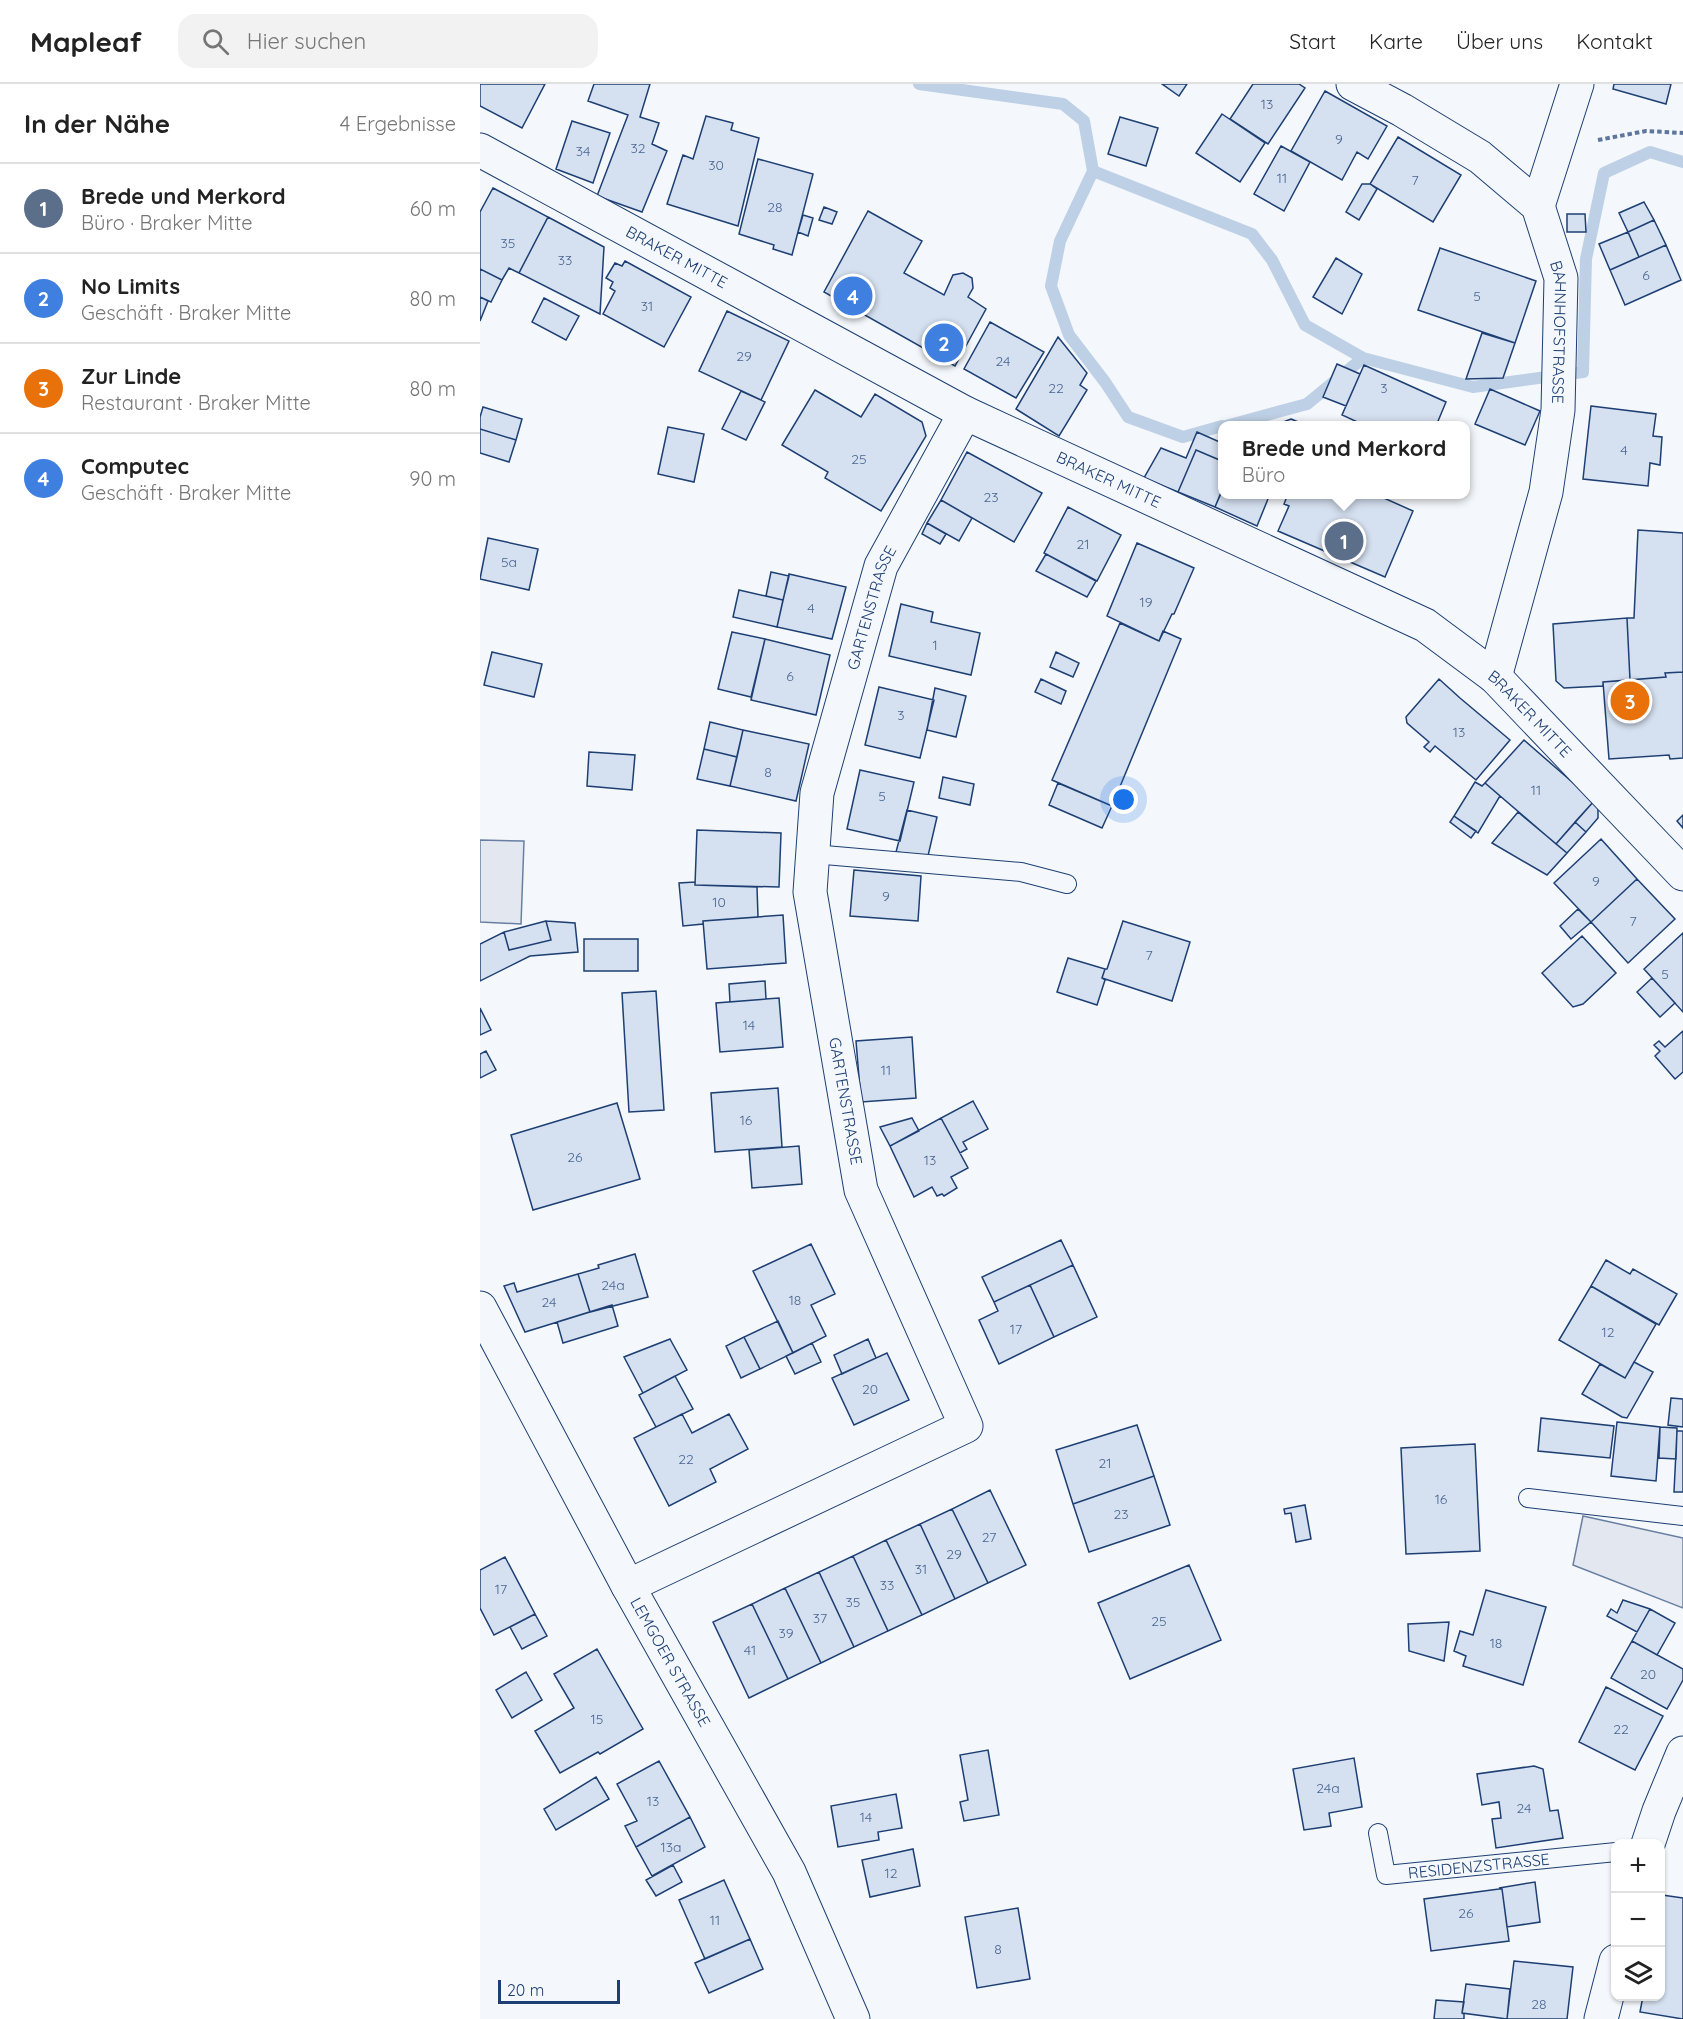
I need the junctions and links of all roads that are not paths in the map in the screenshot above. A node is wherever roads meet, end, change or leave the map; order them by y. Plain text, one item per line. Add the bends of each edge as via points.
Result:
1 (1353, 84) edge
2 (1577, 84) edge
3 (483, 160) edge
4 (1538, 206) junction
5 (965, 412) junction
6 (1495, 677) junction
7 (813, 854) junction
8 (1683, 874) edge
9 (1067, 884) dead end
10 (480, 1308) edge
11 (1528, 1498) dead end
12 (1683, 1516) edge
13 (628, 1586) junction
14 (1683, 1753) edge
15 (1378, 1833) dead end
16 (1650, 1839) edge
17 (1611, 1852) edge
18 (1611, 1980) edge
19 (853, 2019) edge
20 (1601, 2019) edge

1 - 4 street via 1480,156
2 - 4 street
3 - 5 street, BRAKER MITTE
4 - 6 street, BAHNHOFSTRASSE via 1561,278 1558,410 1546,492
5 - 6 street, BRAKER MITTE via 1425,625
5 - 7 street, GARTENSTRASSE via 881,566 817,793
6 - 8 street, BRAKER MITTE
7 - 9 lane via 1021,872
7 - 13 street, GARTENSTRASSE via 810,892 861,1190 966,1426
10 - 13 street, LEMGOER STRASSE
11 - 12 lane
13 - 19 street, LEMGOER STRASSE via 789,1872
14 - 16 street
15 - 17 lane, RESIDENZSTRASSE via 1386,1875
18 - 20 street

